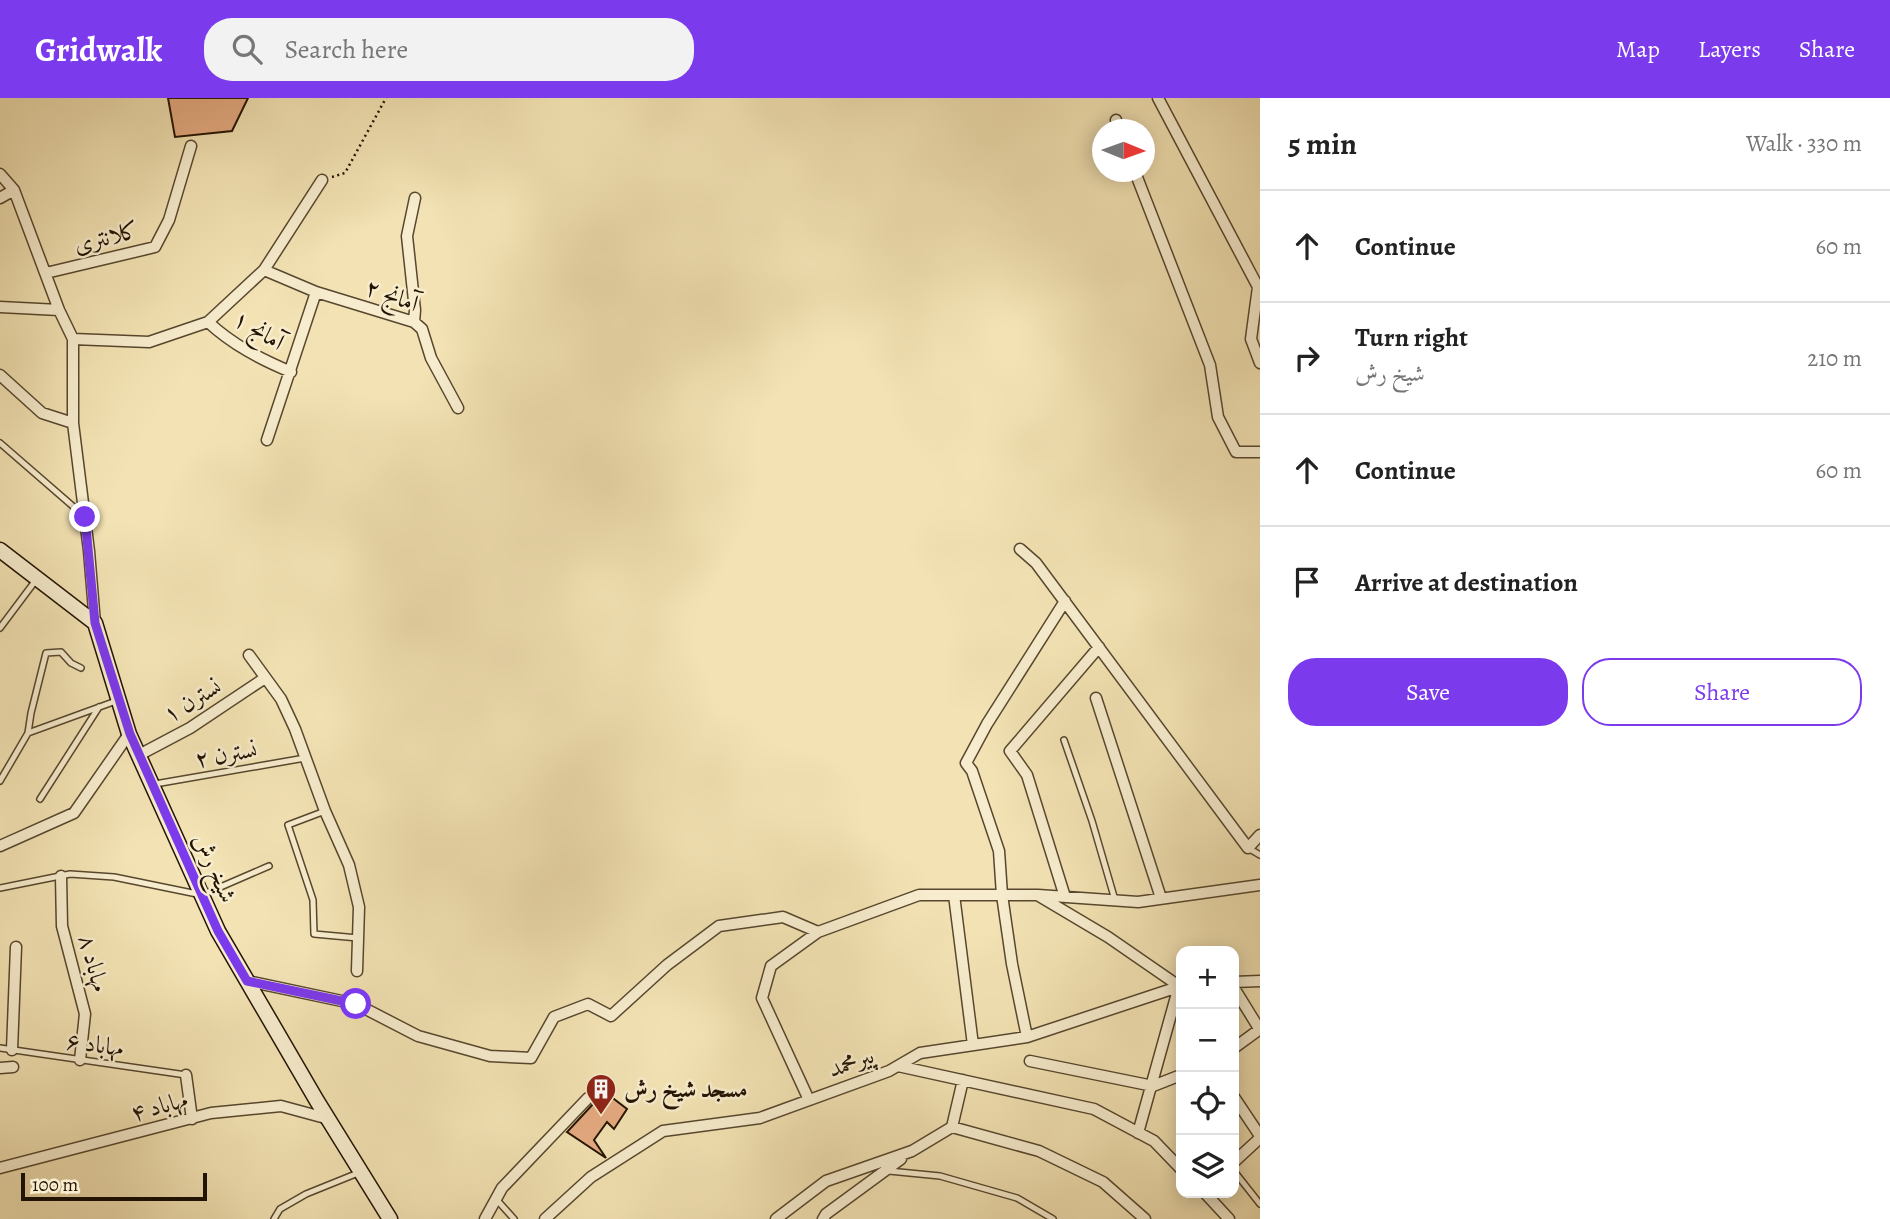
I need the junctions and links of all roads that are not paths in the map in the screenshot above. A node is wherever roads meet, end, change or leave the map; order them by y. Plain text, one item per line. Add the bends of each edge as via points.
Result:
1 (1158, 98) edge
2 (191, 146) dead end
3 (0, 174) edge
4 (322, 180) road end
5 (1139, 182) edge
6 (14, 190) junction
7 (0, 198) edge
8 (415, 198) dead end
9 (264, 270) junction
10 (46, 273) junction
11 (316, 292) junction
12 (0, 307) edge
13 (59, 310) junction
14 (208, 322) junction
15 (414, 322) junction
16 (73, 339) junction
17 (1260, 363) edge
18 (291, 372) junction
19 (0, 374) edge
20 (458, 408) dead end
21 (73, 423) junction
22 (267, 440) dead end
23 (0, 443) edge
24 (1260, 453) edge
25 (85, 517) junction
26 (1020, 549) dead end
27 (0, 550) edge
28 (36, 579) junction
29 (1065, 601) junction
30 (95, 623) junction
31 (0, 628) edge
32 (1099, 647) junction
33 (249, 655) dead end
34 (81, 668) dead end
35 (265, 678) junction
36 (1096, 698) dead end
37 (119, 700) junction
38 (100, 707) junction
39 (29, 733) junction
40 (130, 734) junction
41 (1064, 740) dead end
42 (139, 755) junction
43 (305, 758) junction
44 (0, 781) edge
45 (152, 785) junction
46 (40, 799) dead end
47 (325, 811) junction
48 (1260, 835) edge
49 (0, 846) edge
50 (1248, 848) junction
51 (1260, 855) edge
52 (269, 866) dead end
53 (61, 876) junction
54 (1260, 885) edge
55 (0, 888) edge
56 (202, 895) junction
57 (954, 895) junction
58 (1002, 895) junction
59 (1038, 895) junction
60 (1065, 897) junction
61 (1161, 898) junction
62 (1115, 900) junction
63 (818, 932) junction
64 (358, 938) junction
65 (16, 947) dead end
66 (357, 971) dead end
67 (247, 981) junction
68 (1260, 981) edge
69 (1239, 982) edge
70 (1176, 983) edge
71 (1176, 987) edge
72 (1239, 996) edge
73 (1176, 1001) edge
74 (1260, 1029) edge
75 (1027, 1037) junction
76 (1239, 1044) edge
77 (973, 1045) junction
78 (0, 1048) edge
79 (12, 1050) junction
80 (80, 1060) junction
81 (1030, 1061) dead end
82 (898, 1066) junction
83 (13, 1067) dead end
84 (0, 1068) edge
85 (186, 1075) joint
86 (1176, 1077) edge
87 (963, 1080) junction
88 (1153, 1086) junction
89 (588, 1098) dead end
90 (809, 1100) junction
91 (1239, 1105) edge
92 (192, 1119) junction
93 (329, 1119) junction
94 (952, 1127) junction
95 (1138, 1133) junction
96 (1260, 1137) edge
97 (912, 1151) junction
98 (1239, 1157) edge
99 (1176, 1164) edge
100 (0, 1168) edge
101 (361, 1171) junction
102 (886, 1171) junction
103 (1239, 1177) edge
104 (1210, 1198) edge
105 (496, 1199) junction
106 (1260, 1204) edge
107 (274, 1219) edge
108 (390, 1219) edge
109 (485, 1219) edge
110 (514, 1219) edge
111 (545, 1219) edge
112 (776, 1219) edge
113 (823, 1219) edge
114 (1052, 1219) edge
115 (1145, 1219) edge
116 (1229, 1219) edge

1 - 17 street via 1258,287 1251,339
2 - 10 street, کلانتری via 169,220 155,247
3 - 6 street
4 - 9 street
5 - 24 street via 1210,365 1218,418 1236,452
6 - 7 street
6 - 10 street
8 - 15 street via 407,236
9 - 11 street, آمانج ۲
9 - 14 street
10 - 13 street
11 - 15 street, آمانج ۲
11 - 18 street
12 - 13 street
13 - 16 street
14 - 16 street via 149,342
14 - 18 street, آمانج ۱ via 255,356
15 - 20 street, آمانج ۲ via 422,329 431,358
16 - 21 street
18 - 22 street
19 - 21 street via 42,413
21 - 25 street
23 - 25 lane
25 - 30 street
26 - 29 street via 1036,562
27 - 28 street
28 - 30 street
28 - 31 lane
29 - 32 street
29 - 58 street via 966,763 999,851
30 - 37 street, شیخ رش
32 - 50 street
32 - 60 street via 1010,751 1027,775
33 - 35 street
34 - 39 lane via 61,652 46,653
35 - 42 street, نسترن ۱ via 190,729
35 - 43 street via 281,699
36 - 61 street
37 - 38 lane
37 - 40 street, شیخ رش
38 - 39 lane
38 - 46 lane
39 - 44 lane
40 - 42 street, شیخ رش
40 - 49 street via 74,813
41 - 62 lane
42 - 45 street, شیخ رش
43 - 45 lane, نسترن ۲
43 - 47 street
45 - 56 street, شیخ رش
47 - 64 street via 349,865 359,907
47 - 64 lane via 288,825 313,900 314,934
48 - 50 street
50 - 51 lane
52 - 56 lane
53 - 55 lane
53 - 56 lane via 114,877
53 - 80 street, مهاباد ۸ via 62,926 86,1014
54 - 61 street
56 - 67 street, شیخ رش
57 - 58 street
57 - 63 street via 919,895
57 - 77 street
58 - 59 street
58 - 75 street
59 - 60 street
59 - 70 street
60 - 62 street
61 - 62 street
63 - 67 street via 783,917 719,926 611,1016 588,1004 554,1017 531,1058 490,1056 418,1036 356,1004
63 - 90 street via 771,966 762,998
64 - 66 street
65 - 79 street
67 - 93 street, شیخ رش
68 - 69 street
71 - 75 street
72 - 74 street
73 - 88 street
74 - 76 street
75 - 77 street
77 - 82 street via 920,1053
78 - 79 lane, مهاباد ۶
79 - 80 lane, مهاباد ۶
80 - 85 lane, مهاباد ۶
81 - 88 street
82 - 87 street, پیرمحمد
82 - 90 street, پیرمحمد
83 - 84 street
85 - 92 street
86 - 88 street
87 - 94 street
87 - 95 street, پیرمحمد via 1094,1109
88 - 95 street
89 - 105 street
90 - 111 street, پیرمحمد via 760,1118 663,1131 591,1177
91 - 96 street
92 - 93 street, مهاباد ۴ via 281,1105
92 - 100 street, مهاباد ۴
93 - 101 street, شیخ رش
94 - 97 street
94 - 115 street via 1039,1151 1103,1182
95 - 99 street, پیرمحمد via 1154,1141
96 - 98 street
97 - 102 street
97 - 112 street via 826,1181
101 - 107 lane via 306,1194 280,1209
101 - 108 street, شیخ رش
102 - 113 street
102 - 114 lane via 940,1176 1017,1198
103 - 106 lane
104 - 116 street
105 - 109 street
105 - 110 lane

